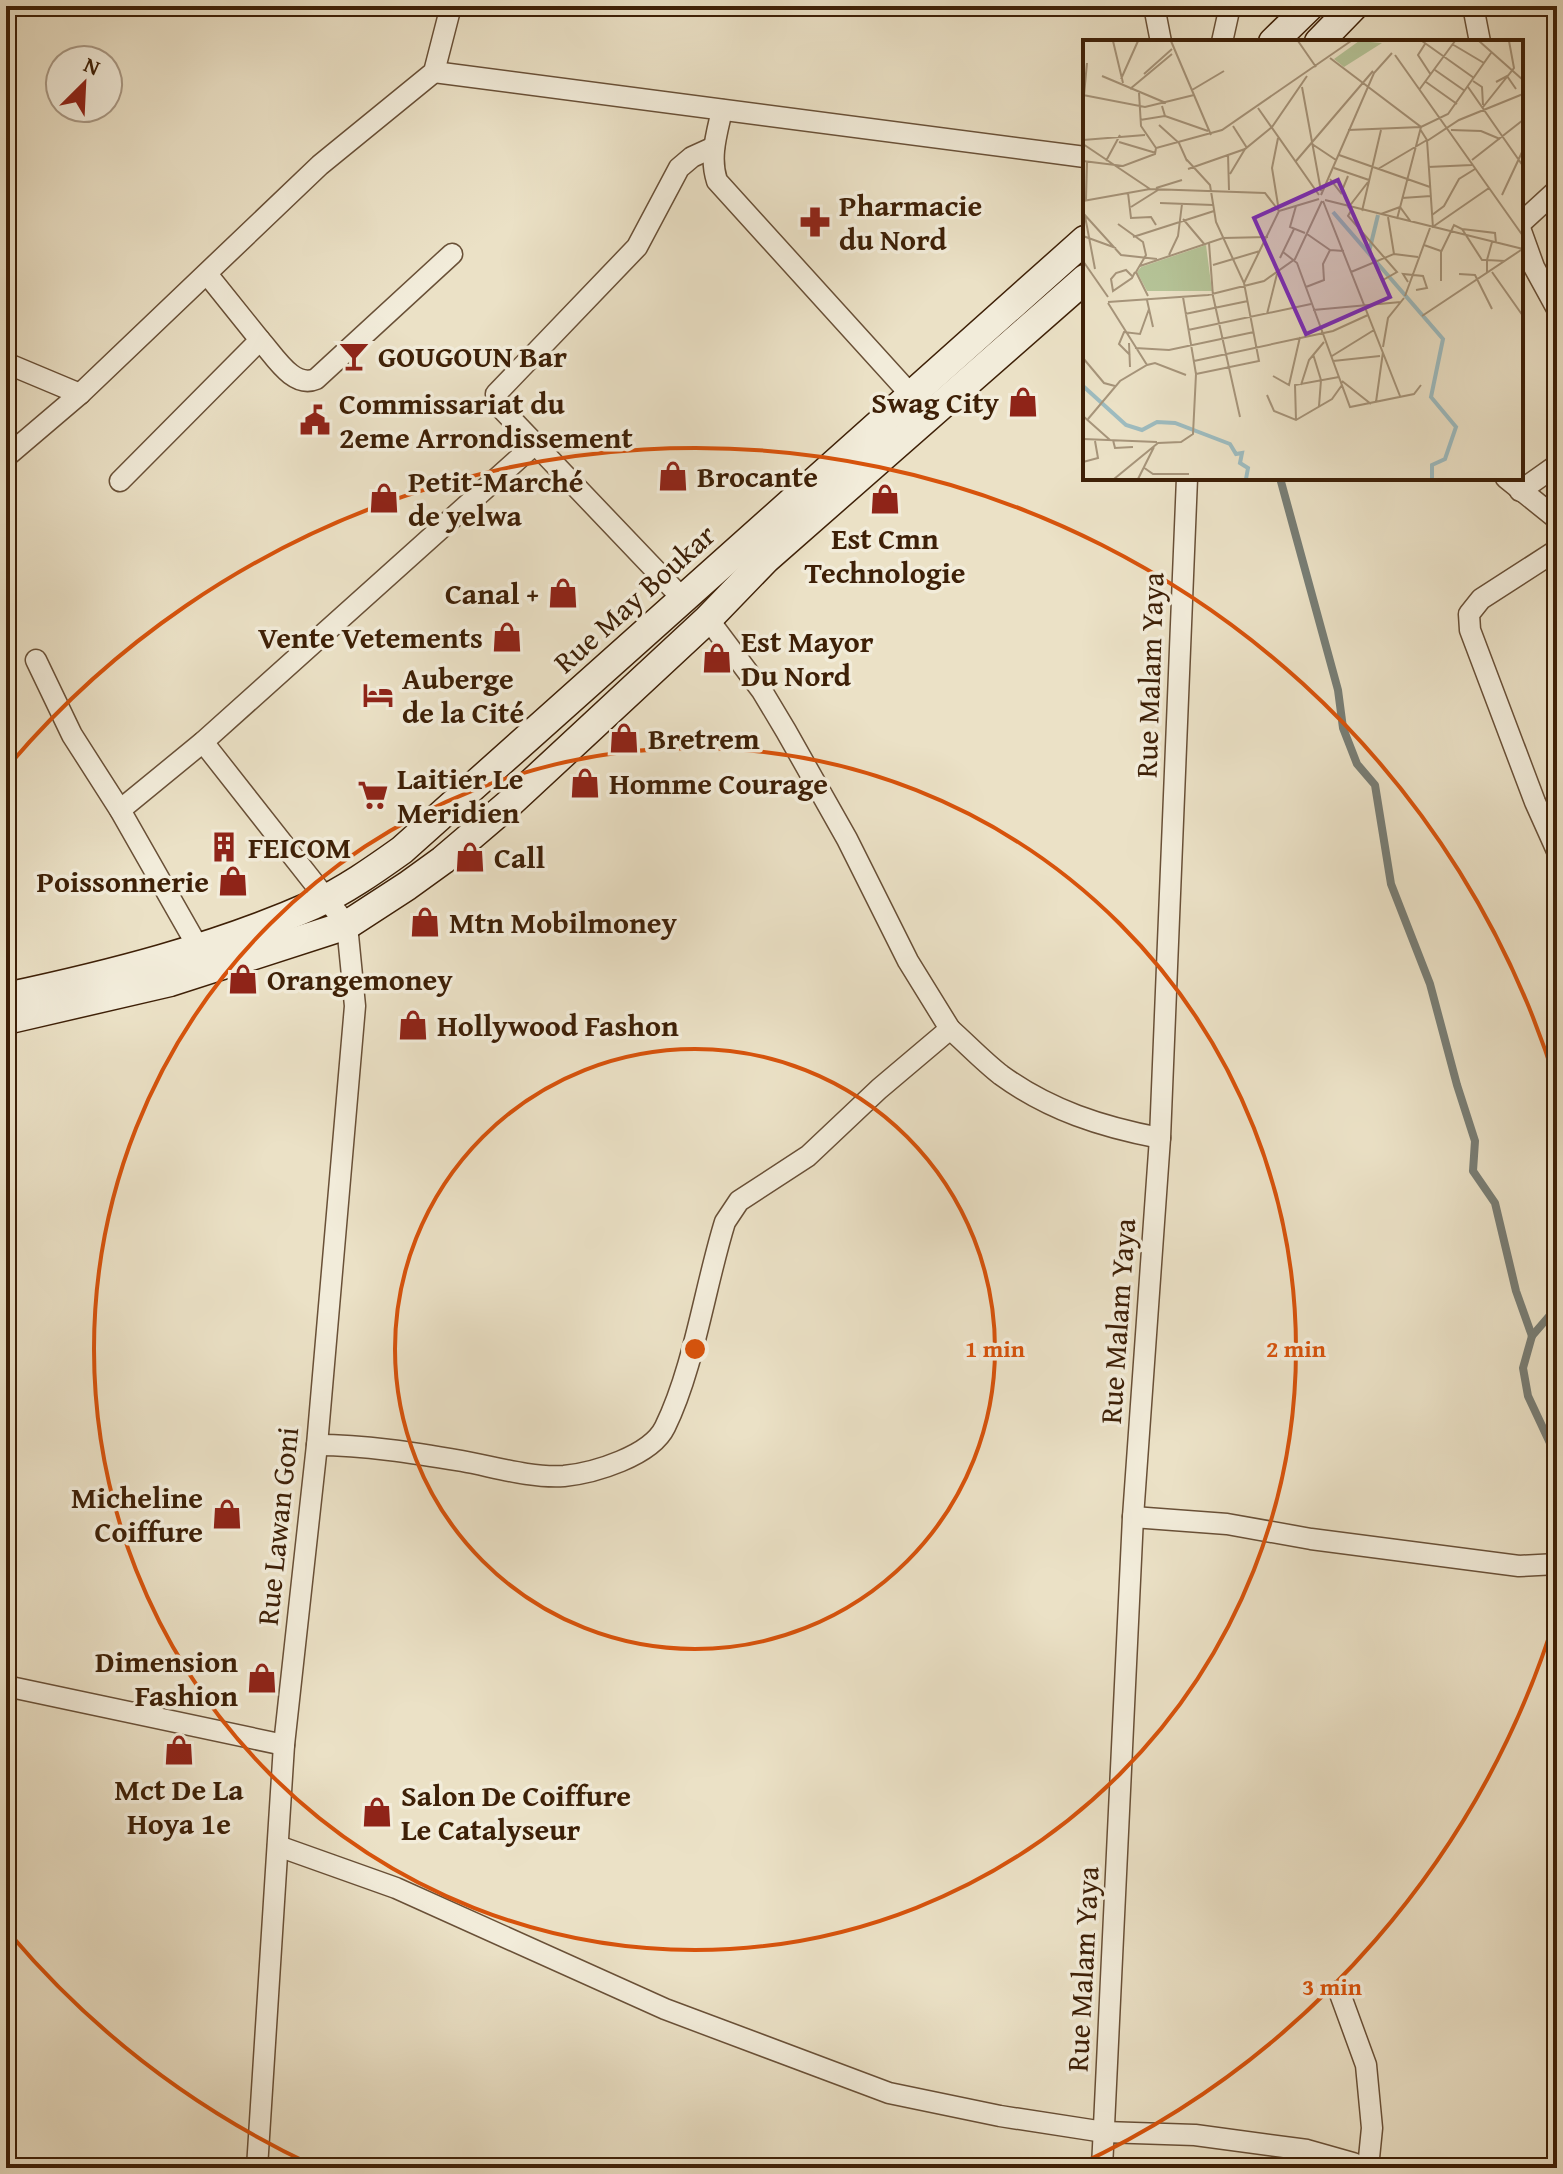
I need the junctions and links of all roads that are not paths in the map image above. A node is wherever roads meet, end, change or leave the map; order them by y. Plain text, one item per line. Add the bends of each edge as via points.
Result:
1 (451, 6) edge
2 (1154, 6) edge
3 (1230, 6) edge
4 (1310, 6) edge
5 (1354, 6) edge
6 (1473, 6) edge
7 (1161, 40) edge
8 (1222, 40) edge
9 (1275, 40) edge
10 (1321, 40) edge
11 (1480, 40) edge
12 (434, 72) junction
13 (722, 110) junction
14 (714, 147) junction
15 (1083, 157) edge
16 (1557, 190) edge
17 (1523, 221) edge
18 (1523, 237) edge
19 (1083, 242) edge
20 (452, 254) dead end
21 (207, 274) junction
22 (1083, 281) edge
23 (1557, 309) edge
24 (260, 340) junction
25 (6, 363) edge
26 (80, 394) junction
27 (912, 396) junction
28 (535, 444) junction
29 (6, 457) edge
30 (1557, 465) edge
31 (1187, 480) edge
32 (120, 481) dead end
33 (1513, 485) edge
34 (1557, 519) edge
35 (1557, 550) edge
36 (683, 599) junction
37 (708, 619) junction
38 (36, 660) dead end
39 (203, 742) junction
40 (120, 810) junction
41 (1557, 851) edge
42 (327, 897) junction
43 (347, 925) junction
44 (198, 947) junction
45 (6, 997) edge
46 (6, 1020) edge
47 (950, 1029) junction
48 (1160, 1138) junction
49 (317, 1445) junction
50 (1133, 1517) junction
51 (1557, 1564) edge
52 (6, 1686) edge
53 (284, 1745) junction
54 (278, 1846) junction
55 (1339, 1991) dead end
56 (1104, 2132) junction
57 (257, 2168) edge
58 (1102, 2168) edge
59 (1360, 2168) edge
60 (1368, 2168) edge

1 - 12 street
2 - 7 street
3 - 8 street
4 - 9 main road
5 - 10 main road
6 - 11 street
12 - 13 street
12 - 21 street via 320,165
13 - 14 street
13 - 15 street
14 - 27 street via 717,181
14 - 28 street via 679,168 637,247 496,394 499,406
16 - 17 street
18 - 23 street
19 - 27 main road, Rue May Boukar
20 - 24 street via 316,379 297,380
21 - 24 street
21 - 26 street
22 - 37 main road, Rue May Boukar via 766,559
24 - 32 street
25 - 26 street
26 - 29 street
27 - 36 main road, Rue May Boukar
28 - 36 street
28 - 39 street
30 - 33 street
31 - 48 street, Rue Malam Yaya
33 - 34 street
35 - 41 street via 1481,599 1469,614 1470,630
36 - 42 main road, Rue May Boukar via 402,850
37 - 43 main road, Rue May Boukar via 443,860
37 - 47 street via 786,731 908,961
38 - 40 street via 72,735
39 - 40 street
39 - 42 street, Rue Lawan Goni
40 - 44 street
42 - 43 street, Rue Lawan Goni
42 - 44 main road, Rue May Boukar
43 - 46 main road, Rue May Boukar via 170,982
43 - 49 street, Rue Lawan Goni via 355,1006
44 - 45 main road, Rue May Boukar
47 - 48 street via 1001,1075 1066,1114
47 - 49 street via 808,1156 739,1201 725,1222 664,1430 646,1447 593,1471 562,1476 355,1445
48 - 50 street, Rue Malam Yaya
49 - 53 street, Rue Lawan Goni
50 - 51 street via 1227,1524 1519,1566
50 - 56 street, Rue Malam Yaya
52 - 53 street
53 - 54 street, Rue Lawan Goni
54 - 56 street via 396,1888 665,2009 889,2093
54 - 57 street, Rue Lawan Goni
55 - 60 street via 1366,2065 1372,2128
56 - 58 street, Rue Malam Yaya
56 - 59 street via 1257,2142 1307,2150

